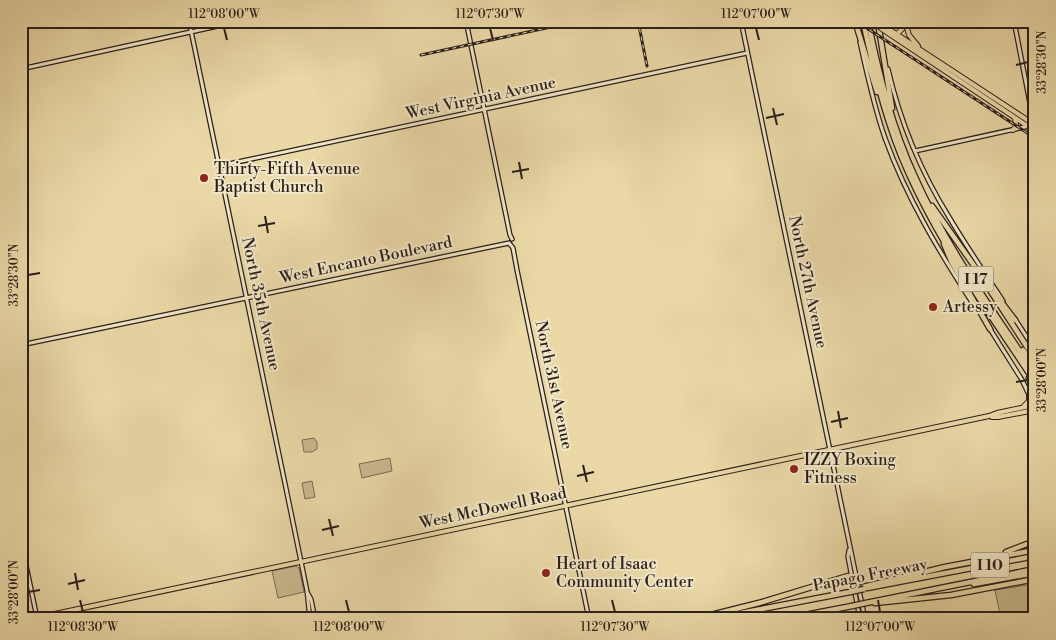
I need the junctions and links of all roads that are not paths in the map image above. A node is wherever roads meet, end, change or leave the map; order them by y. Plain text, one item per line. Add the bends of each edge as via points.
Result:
1 (189, 21) edge
2 (241, 21) edge
3 (466, 21) edge
4 (741, 21) edge
5 (855, 21) edge
6 (863, 21) edge
7 (870, 21) edge
8 (878, 21) edge
9 (905, 21) edge
10 (1014, 21) edge
11 (857, 28) junction
12 (192, 32) junction
13 (880, 34) junction
14 (897, 34) junction
15 (923, 51) junction
16 (748, 53) junction
17 (21, 69) edge
18 (892, 108) junction
19 (484, 110) junction
20 (1015, 118) junction
21 (888, 119) junction
22 (1034, 125) edge
23 (1027, 126) junction
24 (1013, 130) junction
25 (1035, 131) edge
26 (915, 152) junction
27 (219, 166) junction
28 (932, 206) junction
29 (942, 238) junction
30 (512, 239) dead end
31 (511, 245) joint
32 (975, 267) junction
33 (246, 298) junction
34 (1015, 320) junction
35 (990, 328) junction
36 (21, 345) edge
37 (1013, 349) junction
38 (1023, 350) junction
39 (1035, 350) edge
40 (1035, 359) edge
41 (1035, 366) edge
42 (1035, 370) edge
43 (1035, 374) edge
44 (1035, 382) edge
45 (1035, 388) edge
46 (1029, 393) junction
47 (1035, 405) edge
48 (1023, 407) junction
49 (1035, 410) edge
50 (989, 416) junction
51 (830, 449) junction
52 (566, 505) junction
53 (21, 541) edge
54 (1035, 541) edge
55 (1035, 550) edge
56 (1018, 551) junction
57 (1035, 556) edge
58 (301, 562) junction
59 (1035, 569) edge
60 (1035, 573) edge
61 (854, 576) junction
62 (1035, 579) edge
63 (949, 587) junction
64 (863, 588) junction
65 (306, 591) junction
66 (866, 603) junction
67 (37, 618) edge
68 (30, 619) edge
69 (310, 619) edge
70 (315, 619) edge
71 (588, 619) edge
72 (696, 619) edge
73 (709, 619) edge
74 (784, 619) edge
75 (860, 619) edge
76 (865, 619) edge

1 - 12 main road, North 35th Avenue
2 - 12 main road
3 - 19 main road
4 - 16 main road, North 27th Avenue
5 - 11 highway
6 - 21 highway, I 17
7 - 18 highway, I 17
7 - 20 main road, bridge
7 - 43 highway via 886,99 915,177 950,243
8 - 13 highway
8 - 14 main road, bridge
9 - 14 main road
9 - 15 main road via 910,37
10 - 22 main road
11 - 21 highway via 875,89
11 - 35 main road via 874,102 905,186 941,254
12 - 17 main road
12 - 27 main road, North 35th Avenue
13 - 18 highway
13 - 26 main road via 896,100
14 - 15 main road
15 - 22 main road
16 - 19 main road, West Virginia Avenue
16 - 51 main road, North 27th Avenue
18 - 28 highway, I 17 via 910,159
19 - 27 main road, West Virginia Avenue
19 - 30 main road
20 - 23 main road
20 - 24 main road
21 - 29 highway, I 17 via 910,176
22 - 23 main road
23 - 24 main road
23 - 25 main road
24 - 26 main road
26 - 34 main road via 948,216
27 - 33 main road, North 35th Avenue
28 - 32 highway
28 - 38 highway, I 17
29 - 35 highway via 952,263
29 - 37 highway, I 17
31 - 33 main road, West Encanto Boulevard via 504,243
31 - 52 main road, North 31st Avenue
32 - 34 highway
32 - 40 highway
33 - 36 main road, West Encanto Boulevard
33 - 58 main road, North 35th Avenue
34 - 39 main road
35 - 46 main road
37 - 44 highway, I 17
37 - 45 highway
38 - 41 highway
38 - 42 highway, I 17
46 - 47 main road
46 - 48 main road via 1029,401
47 - 48 main road, West McDowell Road
48 - 50 main road, West McDowell Road
49 - 50 main road, West McDowell Road
50 - 51 main road, West McDowell Road
51 - 52 main road, West McDowell Road
51 - 61 main road, North 27th Avenue via 853,556
52 - 58 main road, West McDowell Road
52 - 71 main road, North 31st Avenue
53 - 67 main road
54 - 56 highway
55 - 56 highway
56 - 64 highway
57 - 64 highway, Papago Freeway / I 10
58 - 65 main road, North 35th Avenue
58 - 67 main road, West McDowell Road
59 - 63 highway, Papago Freeway / I 10
60 - 63 highway
61 - 72 highway
61 - 75 main road, North 27th Avenue
61 - 76 main road, North 27th Avenue
62 - 66 highway via 950,595
63 - 66 highway, Papago Freeway / I 10
64 - 73 highway, Papago Freeway / I 10, bridge
65 - 69 main road, North 35th Avenue
65 - 70 main road, North 35th Avenue
66 - 74 highway, Papago Freeway / I 10, bridge
67 - 68 main road, West McDowell Road

